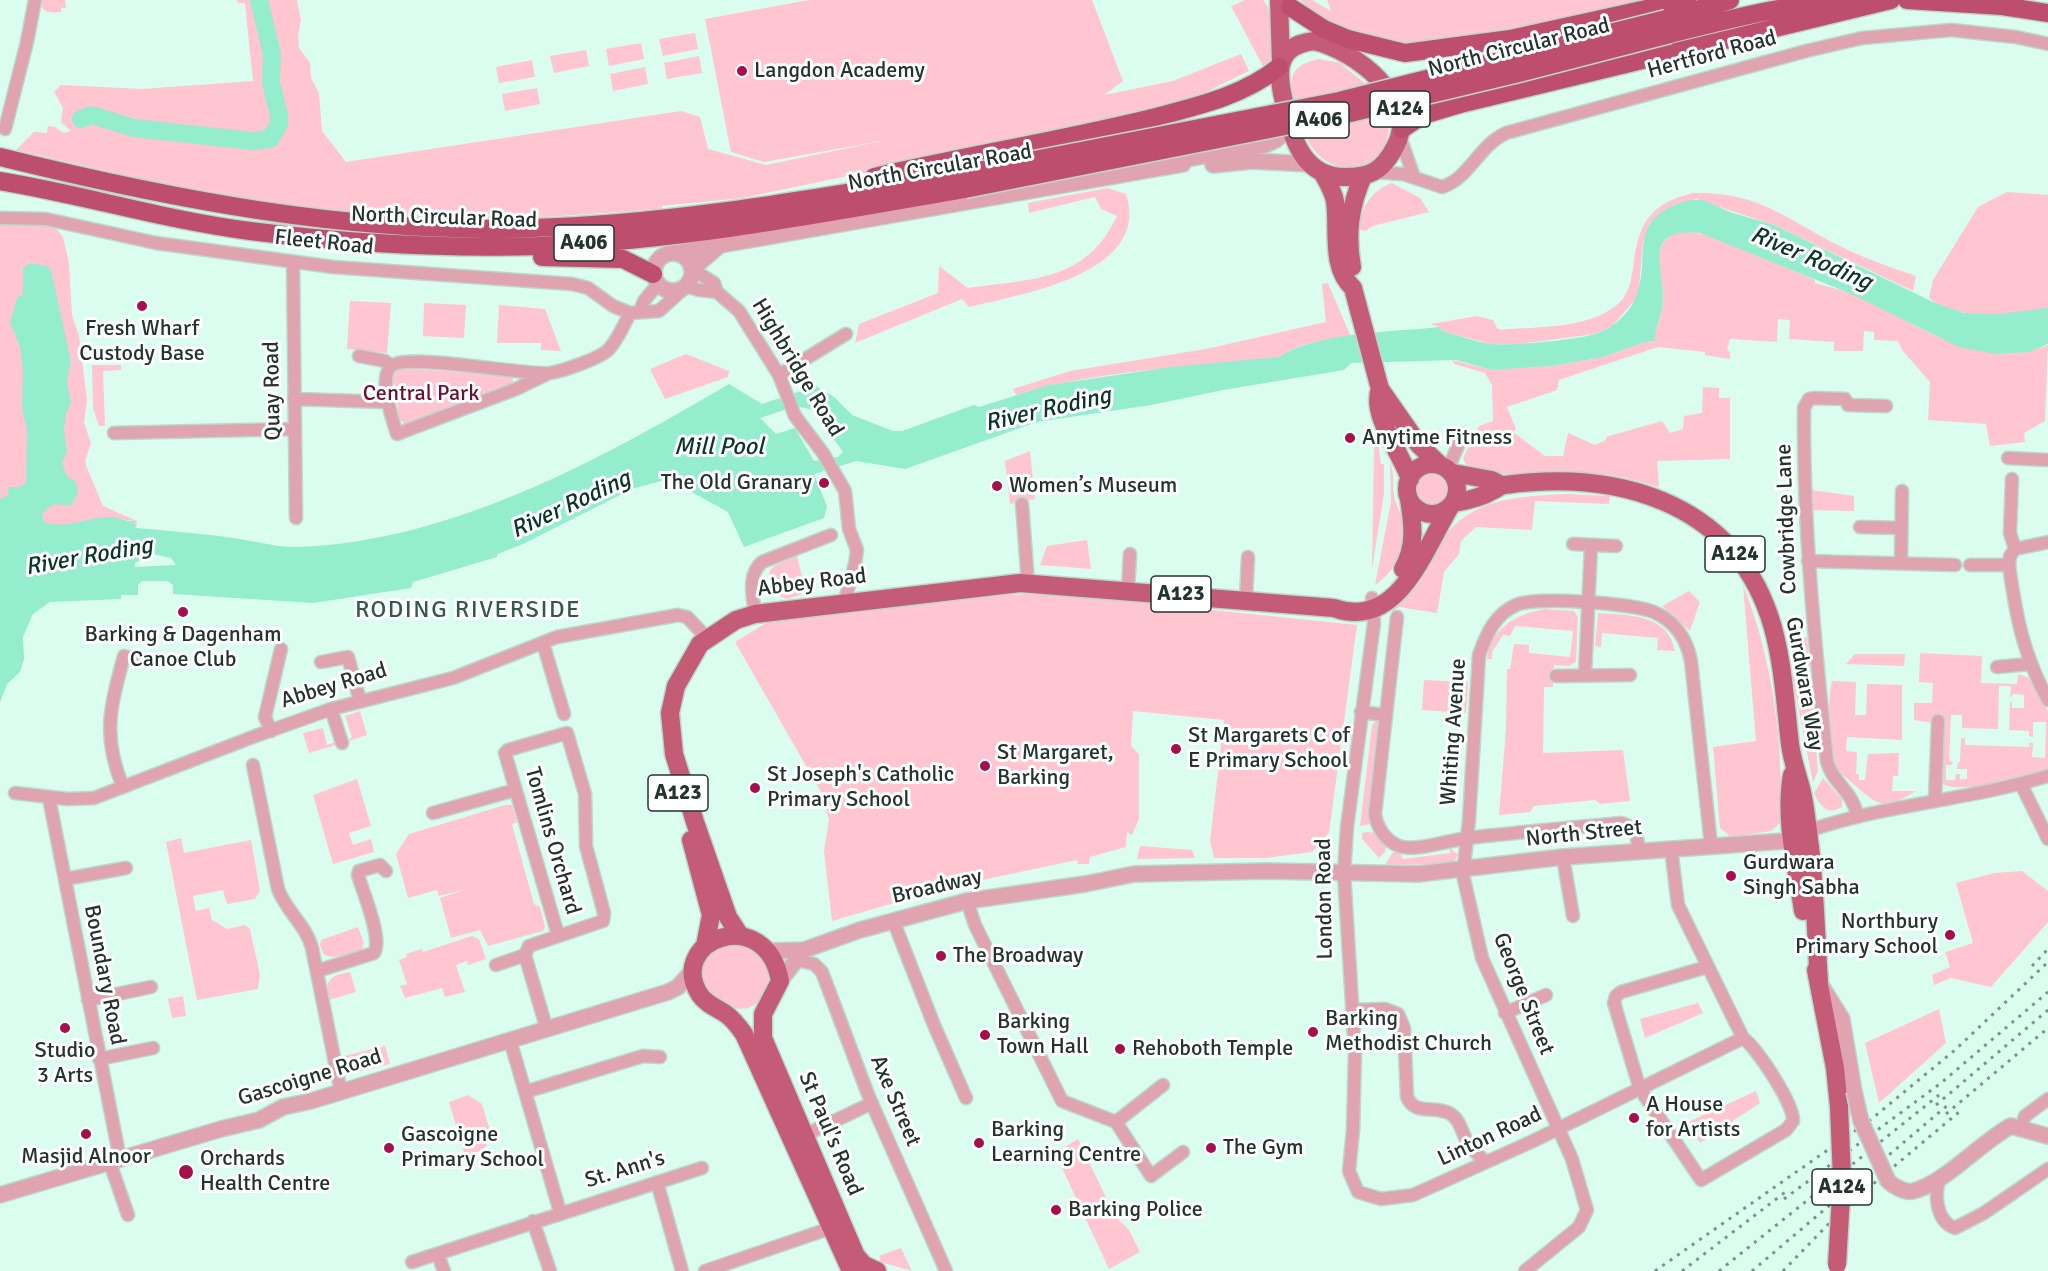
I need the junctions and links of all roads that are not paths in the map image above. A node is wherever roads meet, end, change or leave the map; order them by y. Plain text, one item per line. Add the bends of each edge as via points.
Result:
1 (35, 0) edge
2 (1687, 0) edge
3 (1730, 0) edge
4 (1876, 0) edge
5 (1891, 0) edge
6 (1907, 0) edge
7 (1284, 2) edge
8 (2048, 13) edge
9 (1668, 26) junction
10 (1314, 40) junction
11 (2048, 44) edge
12 (1405, 53) junction
13 (1350, 55) junction
14 (1280, 66) junction
15 (1290, 127) junction
16 (1401, 133) junction
17 (3, 135) edge
18 (0, 157) edge
19 (1183, 164) junction
20 (1316, 169) junction
21 (1368, 174) junction
22 (1414, 177) junction
23 (964, 181) junction
24 (9, 182) edge
25 (732, 210) junction
26 (0, 218) edge
27 (200, 224) junction
28 (719, 246) junction
29 (675, 253) junction
30 (293, 262) junction
31 (692, 269) junction
32 (655, 279) junction
33 (684, 288) junction
34 (1353, 288) junction
35 (717, 292) junction
36 (635, 312) junction
37 (846, 334) dead end
38 (359, 356) dead end
39 (391, 366) junction
40 (526, 370) junction
41 (549, 373) junction
42 (529, 383) junction
43 (783, 384) junction
44 (1380, 389) junction
45 (294, 399) junction
46 (1886, 406) dead end
47 (389, 408) junction
48 (294, 429) junction
49 (114, 433) dead end
50 (1463, 434) dead end
51 (2008, 458) dead end
52 (2048, 460) edge
53 (1446, 469) junction
54 (1410, 479) junction
55 (2012, 479) dead end
56 (1501, 485) junction
57 (1902, 491) dead end
58 (1409, 499) junction
59 (1022, 504) dead end
60 (1452, 505) junction
61 (296, 518) dead end
62 (1860, 527) dead end
63 (1901, 528) junction
64 (831, 535) dead end
65 (2048, 542) edge
66 (1573, 543) dead end
67 (1591, 545) junction
68 (1616, 546) dead end
69 (2015, 549) junction
70 (1130, 554) dead end
71 (1248, 557) dead end
72 (1808, 561) junction
73 (1901, 563) junction
74 (1955, 565) dead end
75 (1970, 565) dead end
76 (2009, 565) junction
77 (1028, 583) junction
78 (1128, 590) junction
79 (1246, 600) junction
80 (847, 603) junction
81 (1373, 603) junction
82 (1587, 603) junction
83 (755, 614) junction
84 (1397, 617) dead end
85 (543, 643) junction
86 (702, 643) junction
87 (281, 649) dead end
88 (138, 659) dead end
89 (321, 662) dead end
90 (2029, 664) junction
91 (1997, 667) dead end
92 (1585, 675) junction
93 (1630, 675) dead end
94 (1556, 676) dead end
95 (2048, 700) edge
96 (360, 701) junction
97 (332, 709) junction
98 (1361, 712) junction
99 (564, 714) dead end
100 (1385, 714) junction
101 (1938, 721) dead end
102 (271, 731) junction
103 (342, 743) dead end
104 (253, 765) dead end
105 (1793, 767) junction
106 (2048, 776) edge
107 (2021, 784) junction
108 (123, 788) junction
109 (515, 790) junction
110 (15, 793) dead end
111 (49, 798) junction
112 (1935, 799) junction
113 (433, 813) dead end
114 (1853, 820) junction
115 (1800, 834) junction
116 (1467, 838) junction
117 (2048, 839) edge
118 (1711, 845) junction
119 (1671, 848) junction
120 (1639, 851) junction
121 (1563, 857) junction
122 (126, 868) dead end
123 (1463, 870) junction
124 (386, 871) dead end
125 (1344, 873) junction
126 (65, 879) junction
127 (1085, 884) joint
128 (967, 901) junction
129 (1573, 916) dead end
130 (893, 920) junction
131 (739, 934) junction
132 (558, 935) junction
133 (705, 946) junction
134 (768, 951) junction
135 (525, 955) junction
136 (800, 955) junction
137 (496, 964) dead end
138 (1707, 967) junction
139 (693, 970) junction
140 (317, 971) junction
141 (780, 981) junction
142 (1820, 982) junction
143 (151, 987) dead end
144 (668, 992) junction
145 (1546, 995) dead end
146 (88, 1000) junction
147 (767, 1005) junction
148 (718, 1010) junction
149 (1352, 1010) junction
150 (1505, 1013) junction
151 (547, 1030) junction
152 (1743, 1038) junction
153 (510, 1040) junction
154 (153, 1048) dead end
155 (660, 1057) dead end
156 (99, 1059) junction
157 (1163, 1085) dead end
158 (1640, 1089) junction
159 (341, 1092) junction
160 (525, 1092) junction
161 (966, 1098) dead end
162 (2048, 1099) edge
163 (871, 1100) junction
164 (1116, 1122) junction
165 (2021, 1127) junction
166 (1558, 1129) junction
167 (2048, 1136) edge
168 (799, 1143) junction
169 (1183, 1152) dead end
170 (115, 1161) junction
171 (1486, 1162) junction
172 (702, 1168) dead end
173 (2048, 1169) edge
174 (1943, 1174) junction
175 (657, 1182) junction
176 (1356, 1189) joint
177 (0, 1195) edge
178 (560, 1212) junction
179 (128, 1215) dead end
180 (533, 1221) junction
181 (831, 1228) junction
182 (438, 1254) junction
183 (412, 1262) dead end
184 (1837, 1268) edge
185 (444, 1271) edge
186 (550, 1271) edge
187 (682, 1271) edge
188 (705, 1271) edge
189 (851, 1271) edge
190 (877, 1271) edge
191 (946, 1271) edge
192 (1525, 1271) edge

1 - 17 street
2 - 12 highway via 1510,39
3 - 9 highway, North Circular Road / A406
4 - 9 highway, North Circular Road / A406 via 1830,1
5 - 16 highway via 1460,104 1423,115
6 - 8 highway
7 - 10 main road, A124
7 - 12 highway via 1324,29 1364,45
7 - 14 main road, A124
9 - 23 highway, North Circular Road / A406, bridge
10 - 13 main road, A124
10 - 14 main road via 1291,50
11 - 22 street, Hertford Road via 1951,30 1839,43 1506,133 1487,143 1458,179 1442,187
12 - 13 highway via 1397,58
13 - 16 main road, A124 via 1397,102
14 - 15 main road, A124 via 1278,83
14 - 25 highway, A406 via 1252,87 1173,112
15 - 19 street via 1265,145 1186,159
15 - 20 main road, A124 via 1299,150
16 - 21 main road, A124 via 1387,160
16 - 22 street
18 - 25 highway, North Circular Road / A406 via 221,206 385,225 530,228 635,222
19 - 20 street via 1186,167 1252,161
19 - 28 street
20 - 21 main road via 1338,177
20 - 34 main road, A124 via 1335,201 1340,264 1345,281
21 - 22 street, Hertford Road
21 - 34 main road, A124 via 1353,201 1349,228 1356,282
23 - 25 highway, North Circular Road / A406
23 - 27 highway, North Circular Road / A406 via 707,231 544,246 395,243
24 - 27 highway, North Circular Road / A406
26 - 30 street, Fleet Road via 46,219 156,243
27 - 32 highway, A406 via 376,251 623,259
28 - 29 street
28 - 31 street
29 - 31 street via 686,258
29 - 32 street via 659,258
30 - 36 street, Fleet Road via 572,284 588,288 613,306
30 - 45 street, Quay Road
31 - 33 street
31 - 35 street, Highbridge Road via 714,283
32 - 33 street via 669,291
32 - 36 street
33 - 35 street, Highbridge Road
33 - 36 street via 659,311
34 - 44 main road, A124
35 - 43 street, Highbridge Road via 739,311
36 - 41 street via 609,350
37 - 43 street
38 - 39 street
39 - 40 street via 400,362
39 - 47 street via 387,379
40 - 41 street
40 - 42 street
41 - 42 street
42 - 47 street via 397,434
43 - 80 street, Highbridge Road via 793,411 845,491 857,550
44 - 53 main road, A124 via 1419,445
44 - 54 main road, A124 via 1377,397 1382,416
45 - 47 street
45 - 48 street, Quay Road
46 - 72 street, Cowbridge Lane via 1848,405 1845,399 1814,398 1805,404 1803,487
48 - 49 street
48 - 61 street, Quay Road
50 - 53 street
51 - 52 street
53 - 54 main road via 1419,468
53 - 56 main road, Gurdwara Way / A124
53 - 60 main road via 1457,491
54 - 58 main road
55 - 69 street via 2010,533
56 - 60 main road, Gurdwara Way / A124
56 - 105 main road, Gurdwara Way / A124 via 1599,484 1648,494 1689,513 1726,543 1754,583 1769,616 1779,659
57 - 63 street
58 - 60 main road via 1428,514 1441,513
58 - 81 main road via 1411,552 1398,576
59 - 77 street
60 - 81 main road, A123 via 1404,586 1387,602
62 - 63 street
63 - 73 street
64 - 83 street via 757,566 752,583
65 - 69 street
66 - 67 street
67 - 68 street
67 - 82 street
69 - 76 street
70 - 78 street
71 - 79 street
72 - 73 street
72 - 114 street, Cowbridge Lane via 1827,762 1834,778 1852,798
73 - 74 street
75 - 76 street
76 - 90 street via 2018,628
77 - 78 main road, Abbey Road / A123
77 - 80 main road, Abbey Road / A123
78 - 79 main road, Abbey Road / A123
79 - 81 main road, Abbey Road / A123 via 1334,608 1350,614
80 - 83 main road, Abbey Road / A123
81 - 98 street, London Road
82 - 92 street
82 - 116 street, Whiting Avenue via 1531,600 1517,604 1498,617 1484,639 1479,655
82 - 118 street, Whiting Avenue via 1649,610 1670,622 1686,642 1702,745
83 - 86 main road, Abbey Road / A123 via 736,620
84 - 100 street
85 - 86 street, Abbey Road via 557,637 678,615 687,617
85 - 96 street, Abbey Road via 453,678
85 - 99 street
86 - 131 main road, A123 via 673,697 671,738 695,822 728,917
86 - 133 main road, A123 via 686,653 670,683 662,727 666,756 709,903 710,925
87 - 102 street via 265,717
88 - 108 street via 124,656 110,716 110,751
89 - 96 street via 348,657
90 - 91 street
90 - 95 street
92 - 93 street
92 - 94 street
96 - 97 street, Abbey Road
97 - 102 street, Abbey Road
97 - 103 street
98 - 100 street
98 - 125 street, London Road
100 - 116 street via 1375,814 1378,828 1393,843 1405,847
101 - 112 street
102 - 108 street, Abbey Road
104 - 140 street via 278,889 309,936
105 - 115 main road, Gurdwara Way / A124 via 1801,788
105 - 115 main road, Gurdwara Way / A124 via 1791,811
106 - 107 street, North Street
107 - 112 street, North Street
107 - 117 street
108 - 111 street, Abbey Road via 94,798
109 - 113 street
109 - 132 street, Tomlins Orchard
109 - 132 street, Tomlins Orchard via 505,753 567,733 585,794 586,846 602,899 603,921
110 - 111 street, Abbey Road
111 - 126 street, Boundary Road
112 - 114 street, North Street
114 - 115 street, North Street
115 - 118 street, North Street via 1785,841
115 - 142 main road, Gurdwara Way / A124
115 - 142 main road, Gurdwara Way / A124 via 1798,878 1810,951
116 - 120 street via 1621,823 1636,832
116 - 123 street, Whiting Avenue
118 - 119 street, North Street
119 - 120 street, North Street
119 - 138 street via 1678,905
120 - 121 street, North Street
121 - 123 street, North Street
121 - 129 street
122 - 126 street
123 - 125 street, North Street
123 - 150 street, George Street via 1482,958
124 - 140 street via 380,865 359,871 358,875 376,950 366,958
125 - 127 street, North Street via 1160,872
125 - 149 street, London Road
126 - 146 street, Boundary Road
127 - 128 street, Broadway
128 - 130 street, Broadway
128 - 164 street via 975,925 1062,1101
130 - 136 street, Broadway
130 - 161 street
131 - 133 main road via 717,937
131 - 134 main road
132 - 135 street via 529,946
133 - 139 main road, A123
134 - 136 street, Broadway
134 - 141 main road
135 - 137 street
135 - 151 street
136 - 141 street
136 - 163 street, Axe Street via 822,972
138 - 152 street
138 - 158 street via 1616,996 1615,1010
139 - 144 street, Gascoigne Road
139 - 148 main road, St Paul's Road via 698,990
140 - 159 street
141 - 147 main road, St Paul's Road
142 - 174 street, bridge via 1842,1019 1861,1121 1888,1181 1910,1192
142 - 184 main road, Gurdwara Way / A124, bridge via 1839,1107 1842,1179
143 - 146 street
144 - 148 street via 684,993
144 - 151 street, Gascoigne Road
145 - 150 street
146 - 156 street, Boundary Road
147 - 148 main road via 752,1013
147 - 168 main road, St Paul's Road via 761,1022 763,1038
148 - 168 main road, St Paul's Road via 744,1034
149 - 171 street via 1385,1009 1398,1014 1404,1028 1409,1103 1451,1114 1469,1145
149 - 176 street, London Road via 1355,1079 1349,1171
150 - 166 street, George Street
151 - 153 street, Gascoigne Road
152 - 158 street, Linton Road
152 - 158 street via 1763,1058 1793,1120 1786,1130 1707,1179 1697,1177
153 - 159 street, Gascoigne Road
153 - 160 street, St. Ann's
154 - 156 street
155 - 160 street via 643,1056
156 - 170 street, Boundary Road
157 - 164 street
158 - 166 street, Linton Road
159 - 170 street, Gascoigne Road
160 - 178 street, St. Ann's
162 - 165 street via 2025,1116
163 - 168 street
163 - 191 street, Axe Street
164 - 169 street via 1151,1176
165 - 167 street
165 - 174 street via 2009,1127
166 - 171 street, Linton Road
166 - 192 street, George Street via 1580,1180 1587,1210 1579,1227
168 - 181 main road, St Paul's Road
168 - 190 main road, St Paul's Road via 856,1256
170 - 177 street, Gascoigne Road
170 - 179 street, Boundary Road
171 - 176 street, Linton Road via 1406,1197 1372,1198
172 - 175 street, St. Ann's
173 - 174 street via 1955,1228 1946,1221 1936,1199 1936,1187
175 - 178 street, St. Ann's
175 - 187 street
178 - 180 street, St. Ann's
180 - 182 street, St. Ann's
180 - 186 street
181 - 188 street
181 - 189 main road, St Paul's Road
182 - 183 street, St. Ann's
182 - 185 street

